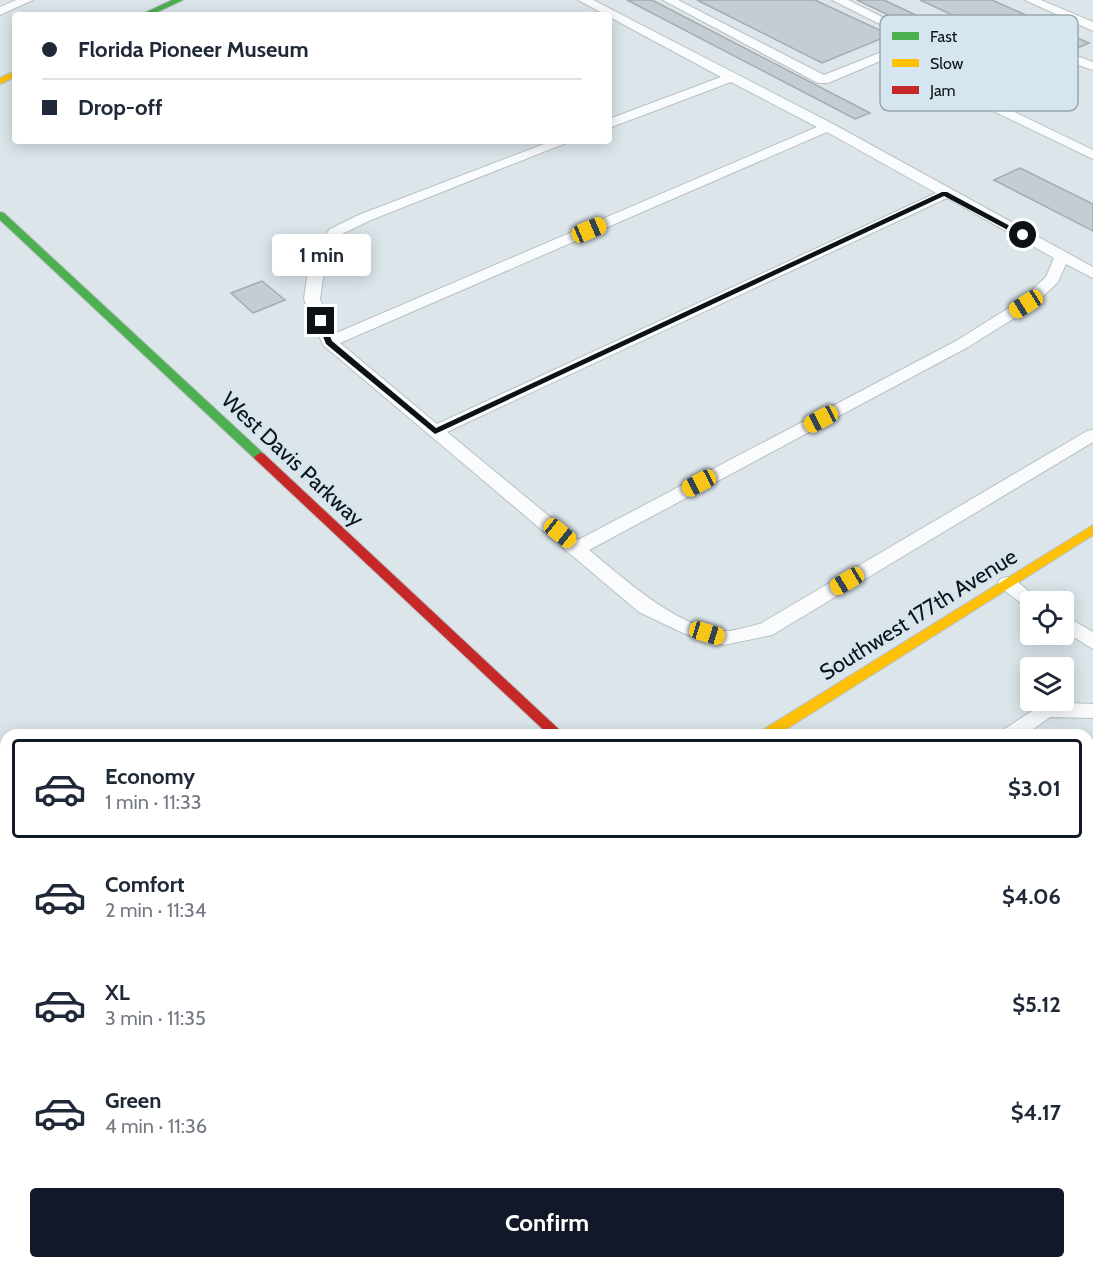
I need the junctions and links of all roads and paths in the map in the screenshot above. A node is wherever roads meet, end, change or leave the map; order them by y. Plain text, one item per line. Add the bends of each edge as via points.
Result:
1 (27, 0) edge
2 (179, 0) edge
3 (584, 0) edge
4 (669, 0) edge
5 (838, 0) edge
6 (1030, 0) edge
7 (0, 11) edge
8 (151, 12) edge
9 (607, 12) edge
10 (612, 15) edge
11 (1065, 15) edge
12 (880, 20) edge
13 (1078, 21) edge
14 (1093, 27) edge
15 (880, 57) edge
16 (1080, 61) dead end
17 (1093, 66) edge
18 (732, 77) junction
19 (1002, 111) edge
20 (612, 123) edge
21 (828, 128) junction
22 (556, 144) edge
23 (1093, 155) edge
24 (945, 194) junction
25 (0, 214) edge
26 (1062, 256) junction
27 (1093, 273) edge
28 (329, 342) junction
29 (435, 431) junction
30 (1093, 435) edge
31 (1090, 535) edge
32 (578, 548) junction
33 (1007, 584) junction
34 (1020, 593) edge
35 (1074, 629) edge
36 (1093, 642) edge
37 (1093, 711) edge
38 (552, 729) edge
39 (776, 729) edge
40 (1018, 729) edge

1 - 7 lane
2 - 8 street
3 - 9 lane
4 - 15 lane via 823,80
5 - 12 lane
6 - 11 lane
10 - 18 lane
13 - 14 lane
16 - 17 lane
18 - 20 lane
18 - 21 lane
19 - 23 lane
21 - 24 lane
21 - 28 lane
22 - 28 lane via 335,232 318,257 312,298
24 - 26 lane
24 - 29 lane
25 - 38 street, West Davis Parkway
26 - 27 lane
26 - 32 lane via 1053,279 1026,304 962,344
28 - 29 lane
29 - 32 lane
30 - 32 lane via 765,630 723,638 690,628 646,607
31 - 33 street, Southwest 177th Avenue
33 - 34 lane
33 - 39 street, Southwest 177th Avenue
35 - 36 lane
37 - 40 lane via 1046,709

